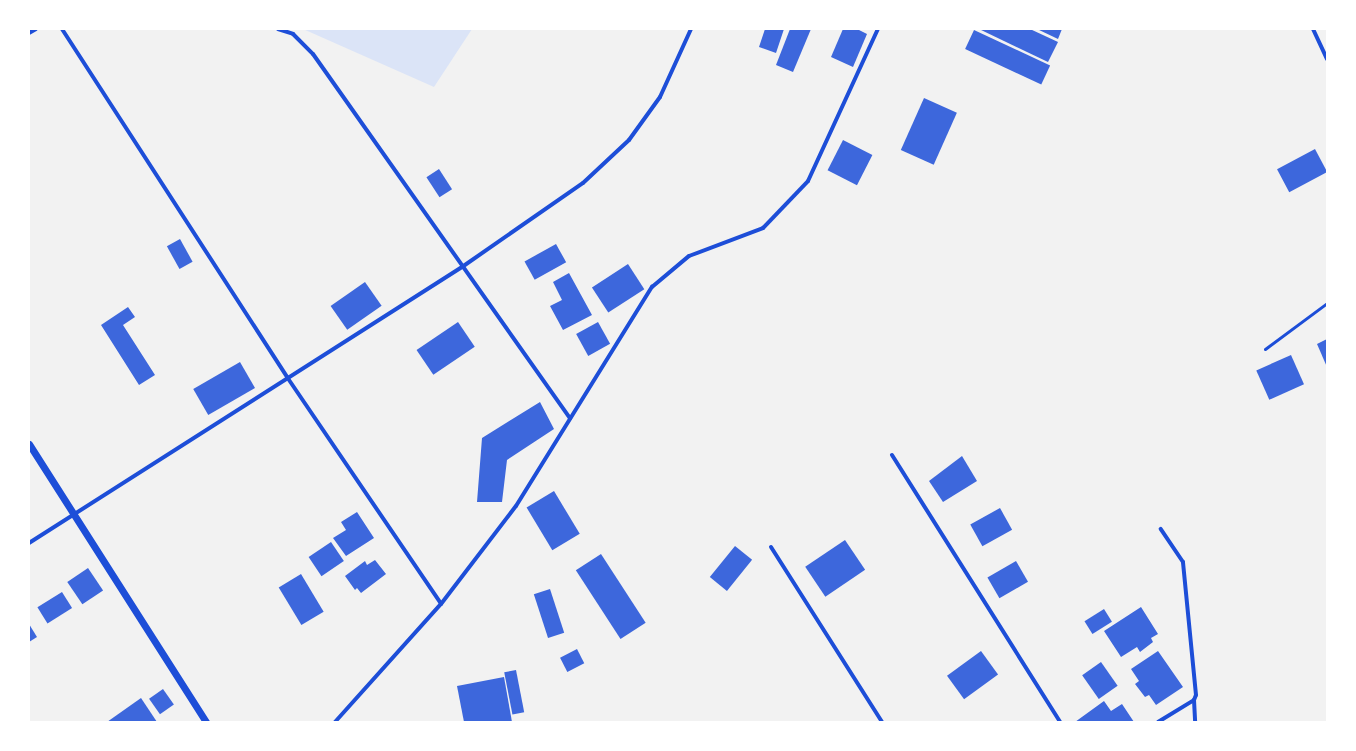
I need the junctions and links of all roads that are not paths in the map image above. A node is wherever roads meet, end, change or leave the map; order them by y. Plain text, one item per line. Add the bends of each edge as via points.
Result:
1 (36, 29) edge
2 (62, 29) edge
3 (278, 29) edge
4 (691, 29) edge
5 (878, 29) edge
6 (1313, 29) edge
7 (29, 33) edge
8 (1327, 59) edge
9 (462, 267) junction
10 (1327, 303) edge
11 (1266, 349) dead end
12 (287, 377) junction
13 (570, 418) junction
14 (29, 444) edge
15 (892, 455) dead end
16 (73, 514) junction
17 (1161, 530) dead end
18 (29, 543) edge
19 (771, 547) dead end
20 (441, 604) junction
21 (1194, 700) junction
22 (206, 722) edge
23 (335, 722) edge
24 (882, 722) edge
25 (1060, 722) edge
26 (1158, 722) edge
27 (1195, 722) edge

1 - 7 street
2 - 12 street
3 - 9 street via 293,34 313,54
4 - 9 street via 660,97 629,140 583,183
5 - 13 street via 808,181 764,228 689,256 652,287
6 - 8 street
9 - 12 street
9 - 13 street
10 - 11 lane
12 - 16 street
12 - 20 street
13 - 20 street via 516,506
14 - 16 street
15 - 25 street
16 - 18 street
16 - 22 street
17 - 21 street via 1183,562 1196,695
19 - 24 street
20 - 23 street
21 - 26 street
21 - 27 street

